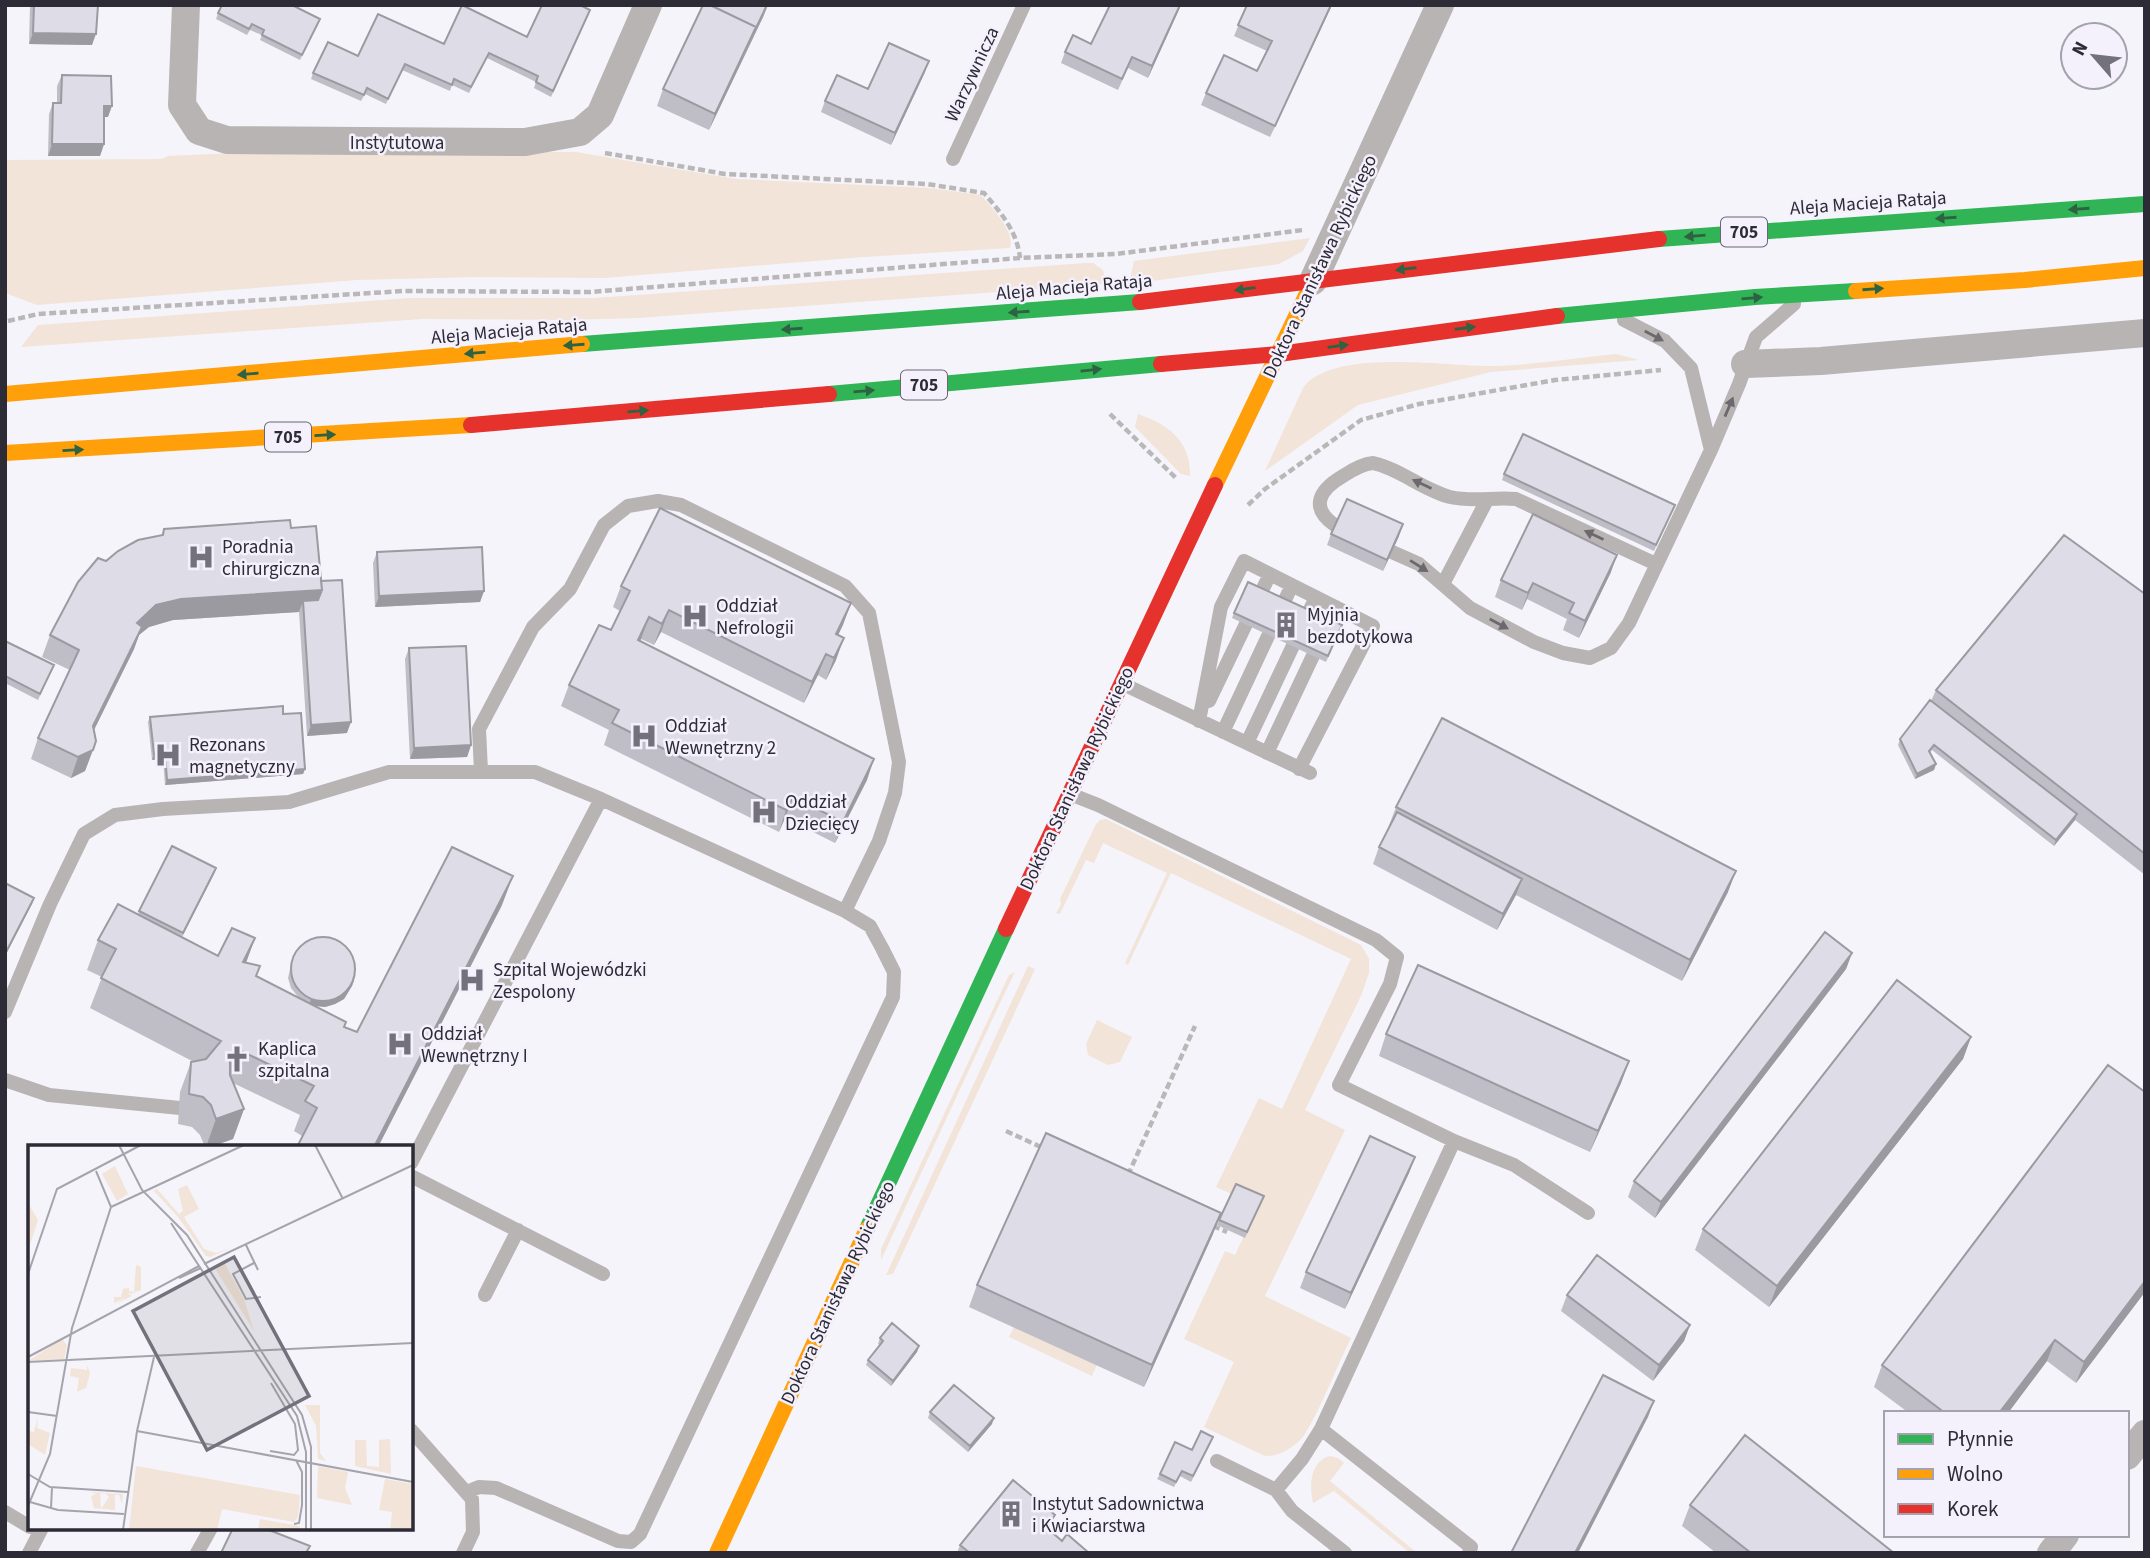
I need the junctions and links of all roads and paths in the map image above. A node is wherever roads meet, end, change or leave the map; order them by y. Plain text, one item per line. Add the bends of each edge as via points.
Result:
1 (186, 5) edge
2 (648, 5) edge
3 (1024, 5) edge
4 (1440, 5) edge
5 (572, 134) junction
6 (953, 159) dead end
7 (2145, 204) edge
8 (1339, 226) junction
9 (1020, 258) junction
10 (2145, 268) edge
11 (1313, 281) junction
12 (1805, 294) junction
13 (1611, 313) junction
14 (8, 321) dead end
15 (2145, 333) edge
16 (1279, 354) junction
17 (1745, 364) junction
18 (1661, 370) dead end
19 (5, 394) edge
20 (1110, 414) dead end
21 (1710, 450) junction
22 (5, 453) edge
23 (1174, 477) dead end
24 (1488, 500) junction
25 (1244, 510) dead end
26 (1336, 526) edge
27 (1391, 552) edge
28 (1656, 564) junction
29 (1270, 574) junction
30 (1443, 584) junction
31 (1292, 585) junction
32 (1317, 597) junction
33 (1336, 607) junction
34 (1120, 683) junction
35 (1199, 721) junction
36 (1223, 732) junction
37 (1247, 743) junction
38 (1267, 753) junction
39 (481, 771) junction
40 (1068, 794) junction
41 (601, 799) junction
42 (845, 911) junction
43 (5, 1012) edge
44 (1195, 1026) dead end
45 (5, 1080) edge
46 (180, 1108) dead end
47 (1006, 1131) dead end
48 (1454, 1141) junction
49 (1049, 1151) edge
50 (1127, 1152) dead end
51 (413, 1159) edge
52 (1135, 1159) junction
53 (1142, 1162) dead end
54 (413, 1177) edge
55 (1125, 1182) edge
56 (1588, 1213) dead end
57 (1203, 1222) edge
58 (518, 1230) junction
59 (1227, 1233) edge
60 (603, 1274) dead end
61 (485, 1295) dead end
62 (1321, 1429) junction
63 (413, 1432) edge
64 (2145, 1434) edge
65 (2129, 1454) edge
66 (1217, 1461) dead end
67 (1276, 1490) junction
68 (467, 1492) junction
69 (5, 1511) edge
70 (28, 1524) edge
71 (36, 1530) edge
72 (210, 1530) edge
73 (2063, 1537) edge
74 (631, 1547) edge
75 (29, 1553) edge
76 (197, 1553) edge
77 (463, 1553) edge
78 (717, 1553) edge
79 (1345, 1553) edge
80 (1469, 1553) edge
81 (2051, 1553) edge

1 - 5 street, Instytutowa via 182,105 199,131 227,140 347,142 525,142
2 - 5 street, Instytutowa via 600,115
3 - 6 lane, Warzywnicza
4 - 8 street, Doktora Stanisława Rybickiego
5 - 9 path via 579,148 725,174 927,184 984,193 1006,220 1018,242
7 -> 11 main road, Aleja Macieja Rataja / 705 via 1670,238
8 - 9 path via 1116,254
8 - 11 street, Doktora Stanisława Rybickiego
9 - 14 path via 590,292 404,291 38,314
12 -> 10 main road, 705
11 - 16 main road, Doktora Stanisława Rybickiego
11 -> 19 main road, Aleja Macieja Rataja / 705 via 1121,304 543,347
13 -> 12 main road, 705
12 - 17 lane via 1756,337
16 -> 13 main road, 705 via 1521,320
13 -> 21 lane via 1665,341 1691,368
15 - 17 street
22 -> 16 main road, 705 via 570,417
16 - 34 main road, Doktora Stanisława Rybickiego
21 -> 17 lane
18 - 25 path via 1555,380 1419,404 1361,420 1265,489
20 - 23 path
21 - 28 lane
24 -> 26 lane via 1448,496 1381,465 1367,464 1332,482 1323,492 1322,512
28 -> 24 lane via 1516,499
24 - 30 lane
27 -> 30 lane via 1419,564
30 -> 28 lane via 1469,608 1534,642 1590,658 1611,648 1629,623
29 - 31 lane
29 - 35 lane
29 - 35 lane via 1244,561 1221,607
31 - 32 lane
31 - 36 lane
32 - 33 lane
32 - 37 lane
33 - 38 lane
33 - 38 lane via 1373,626 1305,771
34 - 35 lane
34 - 40 main road, Doktora Stanisława Rybickiego
35 - 36 lane
36 - 37 lane
37 - 38 lane
39 - 41 lane via 535,772
39 - 42 lane via 479,729 533,627 570,589 604,526 628,506 658,501 681,505 845,586 869,613 899,762 880,841
39 - 43 lane via 389,772 289,802 115,815 84,834
40 - 48 lane via 1377,940 1397,957 1390,984 1339,1085
40 - 78 main road, Doktora Stanisława Rybickiego
41 - 42 lane
41 - 51 lane
42 - 74 lane via 870,926 894,972 893,997
44 - 52 path
45 - 46 lane via 49,1095
47 - 49 path
48 - 56 lane via 1514,1165
48 - 62 lane
50 - 52 path
52 - 53 path
52 - 55 path
54 - 58 lane
57 - 59 path
58 - 60 lane
58 - 61 lane
62 - 67 lane
62 - 80 lane via 1471,1547
63 - 68 lane
64 - 65 street
66 - 67 lane
67 - 79 lane via 1292,1511
68 - 74 lane via 496,1488
68 - 77 lane via 472,1499 473,1532
69 - 70 lane
71 - 75 lane
72 - 76 lane
73 - 81 street

